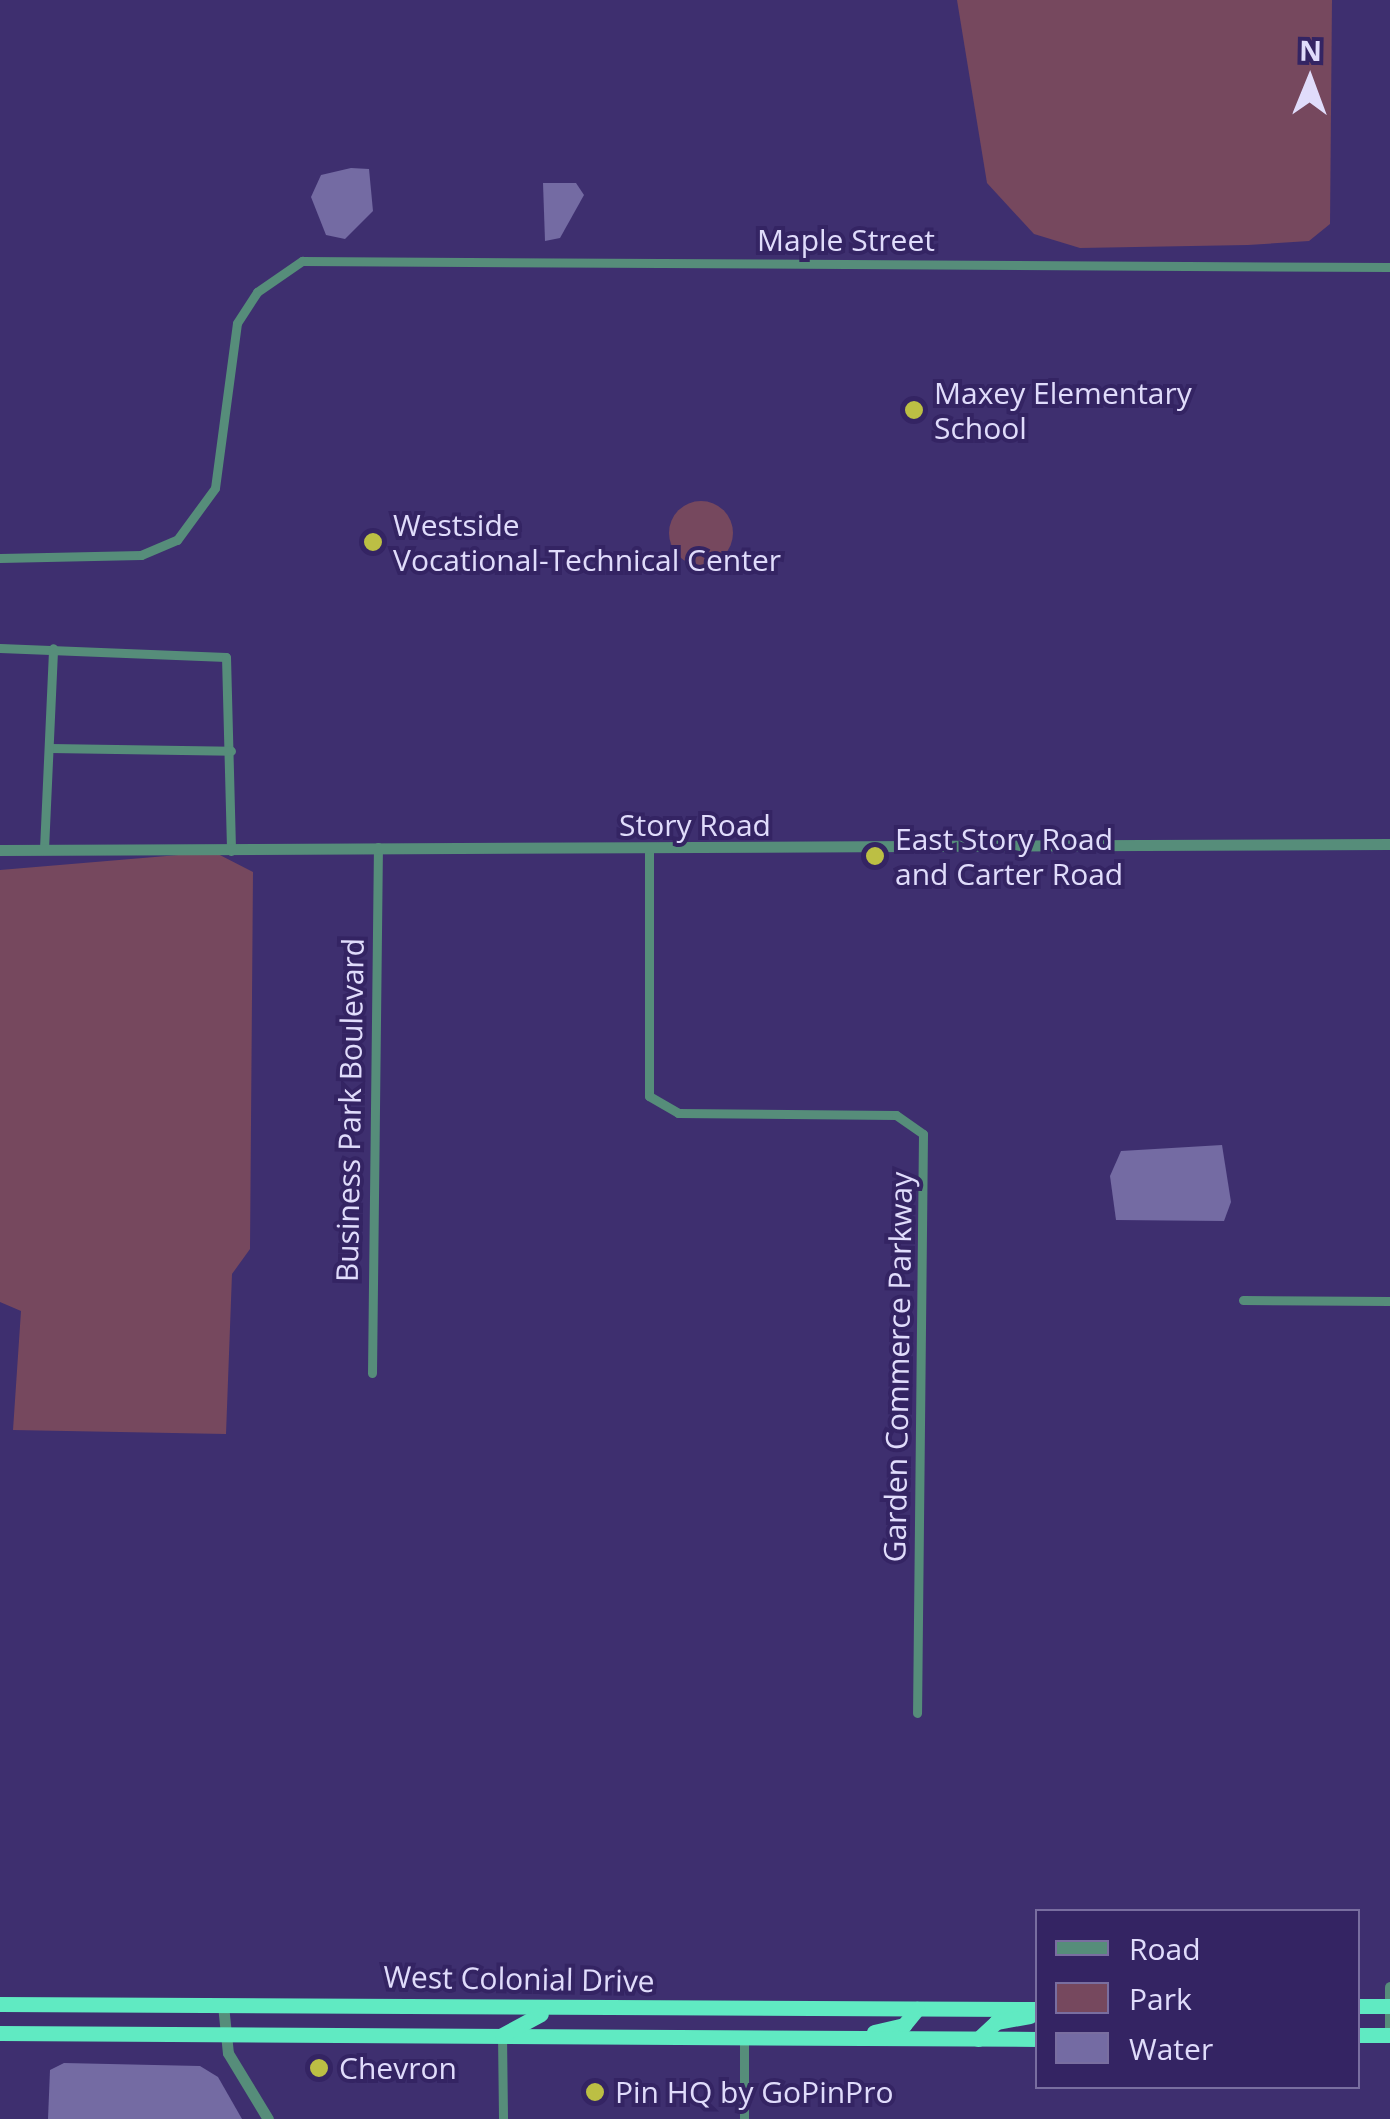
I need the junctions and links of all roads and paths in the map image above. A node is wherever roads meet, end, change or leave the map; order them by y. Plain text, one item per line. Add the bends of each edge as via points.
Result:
1 (1390, 267) edge
2 (0, 558) edge
3 (0, 648) edge
4 (53, 648) junction
5 (50, 748) junction
6 (230, 751) junction
7 (1390, 844) edge
8 (378, 847) junction
9 (0, 850) edge
10 (44, 850) junction
11 (231, 851) junction
12 (650, 851) junction
13 (1243, 1300) dead end
14 (1390, 1302) edge
15 (372, 1373) dead end
16 (917, 1713) dead end
17 (1390, 1987) edge
18 (0, 2004) edge
19 (223, 2005) junction
20 (1360, 2006) edge
21 (1390, 2006) edge
22 (607, 2009) junction
23 (917, 2010) junction
24 (1035, 2012) edge
25 (1035, 2013) edge
26 (0, 2033) edge
27 (226, 2034) junction
28 (1390, 2034) edge
29 (502, 2035) junction
30 (1360, 2035) edge
31 (744, 2037) junction
32 (846, 2038) junction
33 (978, 2039) junction
34 (1035, 2039) edge
35 (268, 2119) edge
36 (503, 2119) edge
37 (744, 2119) edge

1 - 2 street, Maple Street via 302,261 257,292 237,324 214,488 178,540 141,556
3 - 4 street
4 - 5 street
4 - 6 street via 215,650 231,669
5 - 6 street
5 - 10 street
6 - 11 street
7 - 12 street, Story Road
8 - 11 street, Story Road
8 - 12 street, Story Road
8 - 15 street, Business Park Boulevard
9 - 10 street, Story Road
10 - 11 street, Story Road
12 - 16 street, Garden Commerce Parkway via 648,1096 678,1113 896,1114 923,1134
13 - 14 street
17 - 21 street
18 - 19 highway, West Colonial Drive
19 - 22 highway, West Colonial Drive
19 - 27 street
20 - 21 highway
21 - 28 street
22 - 23 highway, West Colonial Drive
22 - 29 highway via 521,2018
23 - 24 highway, West Colonial Drive
23 - 32 highway via 904,2026
25 - 33 highway via 996,2022
26 - 27 highway, West Colonial Drive
27 - 29 highway, West Colonial Drive
27 - 35 street
28 - 30 highway
29 - 31 highway, West Colonial Drive
29 - 36 street
31 - 32 highway, West Colonial Drive
31 - 37 street
32 - 33 highway, West Colonial Drive
33 - 34 highway, West Colonial Drive

